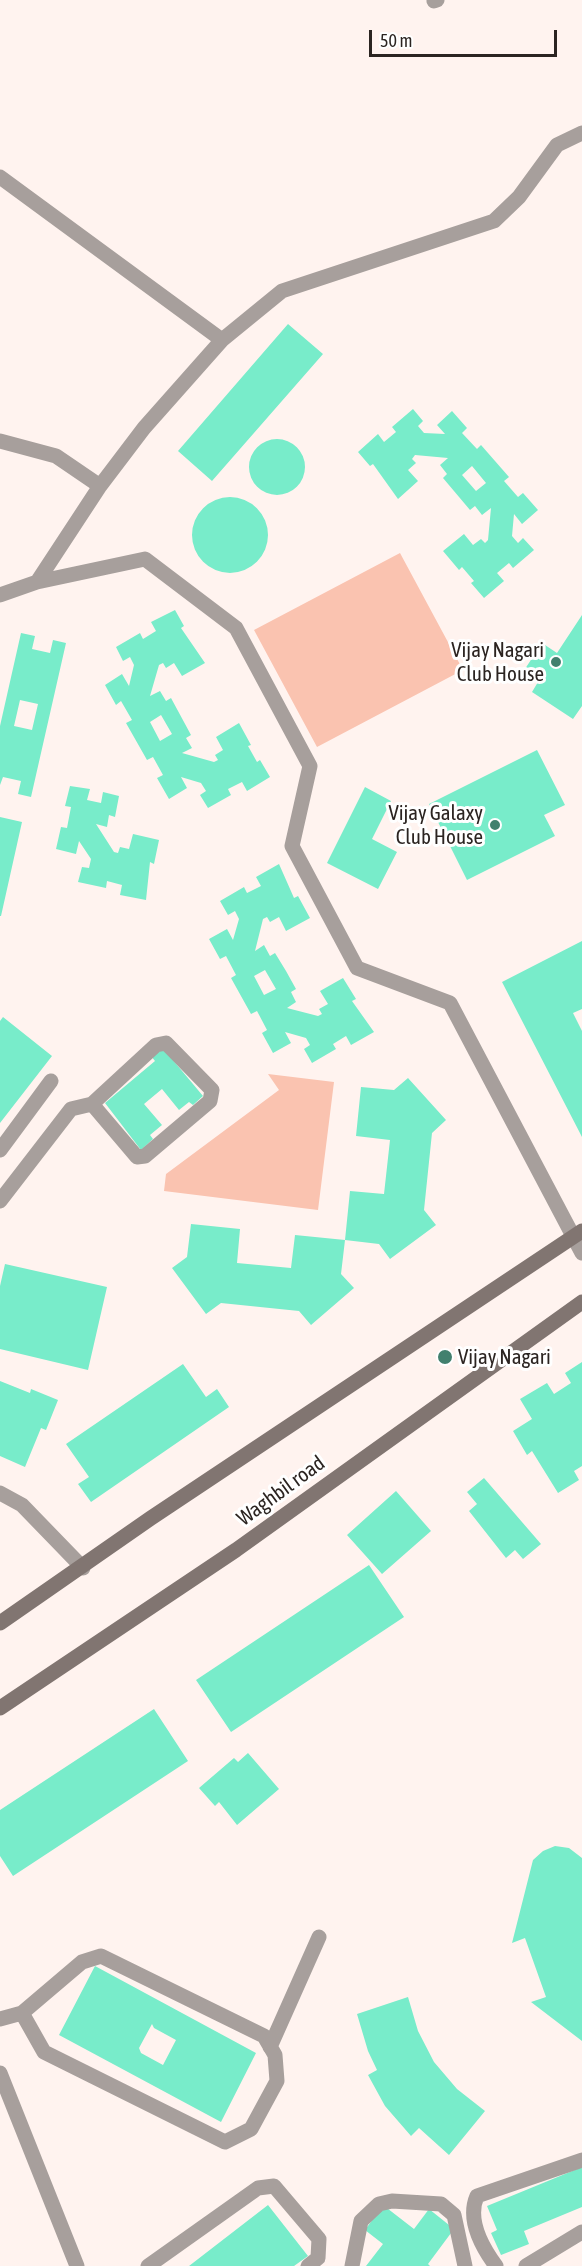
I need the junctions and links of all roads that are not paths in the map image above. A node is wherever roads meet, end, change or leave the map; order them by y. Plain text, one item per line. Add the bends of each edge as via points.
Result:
1 (582, 133) edge
2 (0, 177) edge
3 (222, 340) junction
4 (0, 441) edge
5 (100, 486) junction
6 (37, 582) junction
7 (0, 595) edge
8 (51, 1081) dead end
9 (92, 1104) junction
10 (0, 1150) edge
11 (0, 1201) edge
12 (578, 1234) edge
13 (582, 1253) edge
14 (582, 1302) edge
15 (0, 1493) edge
16 (83, 1568) junction
17 (0, 1623) edge
18 (0, 1708) edge
19 (319, 1937) dead end
20 (22, 2013) junction
21 (0, 2019) edge
22 (270, 2047) junction
23 (0, 2073) edge
24 (582, 2160) edge
25 (582, 2232) edge
26 (77, 2266) edge
27 (148, 2266) edge
28 (308, 2266) edge
29 (352, 2266) edge
30 (465, 2266) edge
31 (496, 2266) edge
32 (526, 2266) edge

1 - 3 street via 557,145 519,196 494,221 282,291
2 - 3 street
3 - 5 street via 144,428
4 - 5 street via 56,456
5 - 6 street
6 - 7 street
6 - 12 street via 146,559 236,628 310,766 292,846 357,968 450,1003
8 - 10 street
9 - 9 street via 156,1045 166,1043 212,1090 210,1101 145,1156 137,1156
9 - 11 street via 71,1109
12 - 13 street
12 - 16 main road via 151,1518
14 - 18 main road, Waghbil road via 236,1550
15 - 16 street via 22,1505
16 - 17 main road
19 - 22 street
20 - 21 street
20 - 22 street via 82,1962 101,1956 264,2036
20 - 22 street via 44,2052 225,2142 251,2129 277,2081 275,2055
23 - 26 street
24 - 31 street via 477,2196 473,2206 481,2247
25 - 32 street
27 - 28 street via 258,2188 274,2186 319,2239 318,2258
29 - 30 street via 361,2221 379,2204 392,2201 441,2204 454,2215

